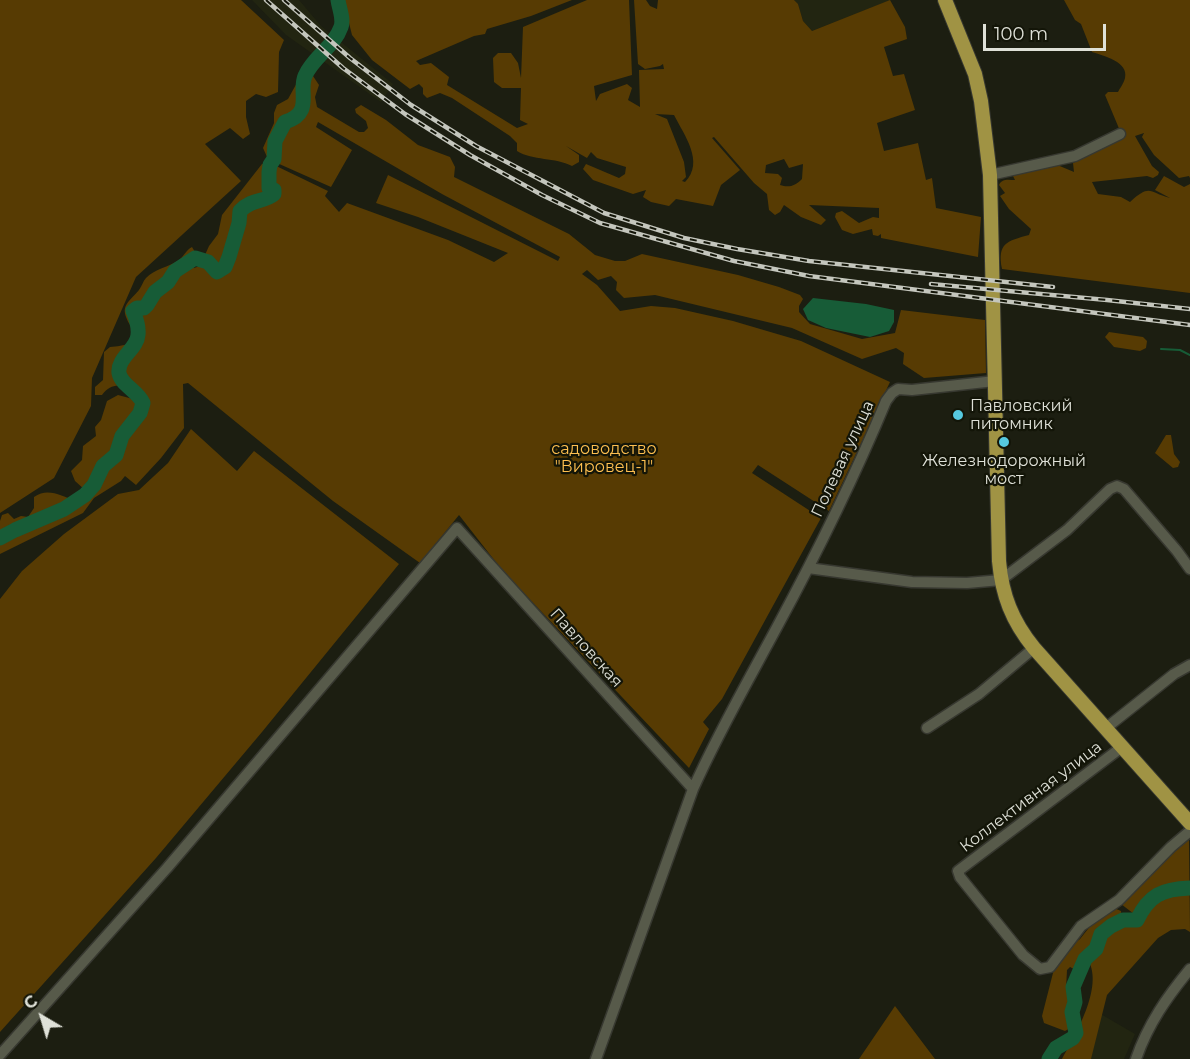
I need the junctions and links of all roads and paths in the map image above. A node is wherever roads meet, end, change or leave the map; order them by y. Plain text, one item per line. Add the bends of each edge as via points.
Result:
1 (945, 0) edge
2 (1120, 134) dead end
3 (990, 176) junction
4 (995, 381) junction
5 (808, 568) junction
6 (1190, 569) edge
7 (1001, 580) junction
8 (1034, 648) junction
9 (1190, 665) edge
10 (1106, 728) junction
11 (927, 729) dead end
12 (1122, 747) junction
13 (693, 789) junction
14 (1190, 823) edge
15 (1190, 831) edge
16 (1190, 969) edge
17 (0, 1055) edge
18 (596, 1059) edge
19 (1136, 1059) edge

1 - 3 main road via 975,74
2 - 3 street via 1075,156
3 - 4 main road
4 - 5 street, Полевая улица via 898,389 892,393
4 - 7 main road
5 - 7 street via 912,582
5 - 13 street
6 - 7 street via 1124,489 1117,486
7 - 8 main road via 1010,611
8 - 10 main road
8 - 11 street via 979,694
9 - 10 street
10 - 12 main road
12 - 14 main road
12 - 15 street, Коллективная улица via 958,870 1023,955 1040,969 1050,967 1081,926 1119,900
13 - 17 street, Павловская via 458,528 167,868
13 - 18 street
16 - 19 street via 1144,1034

